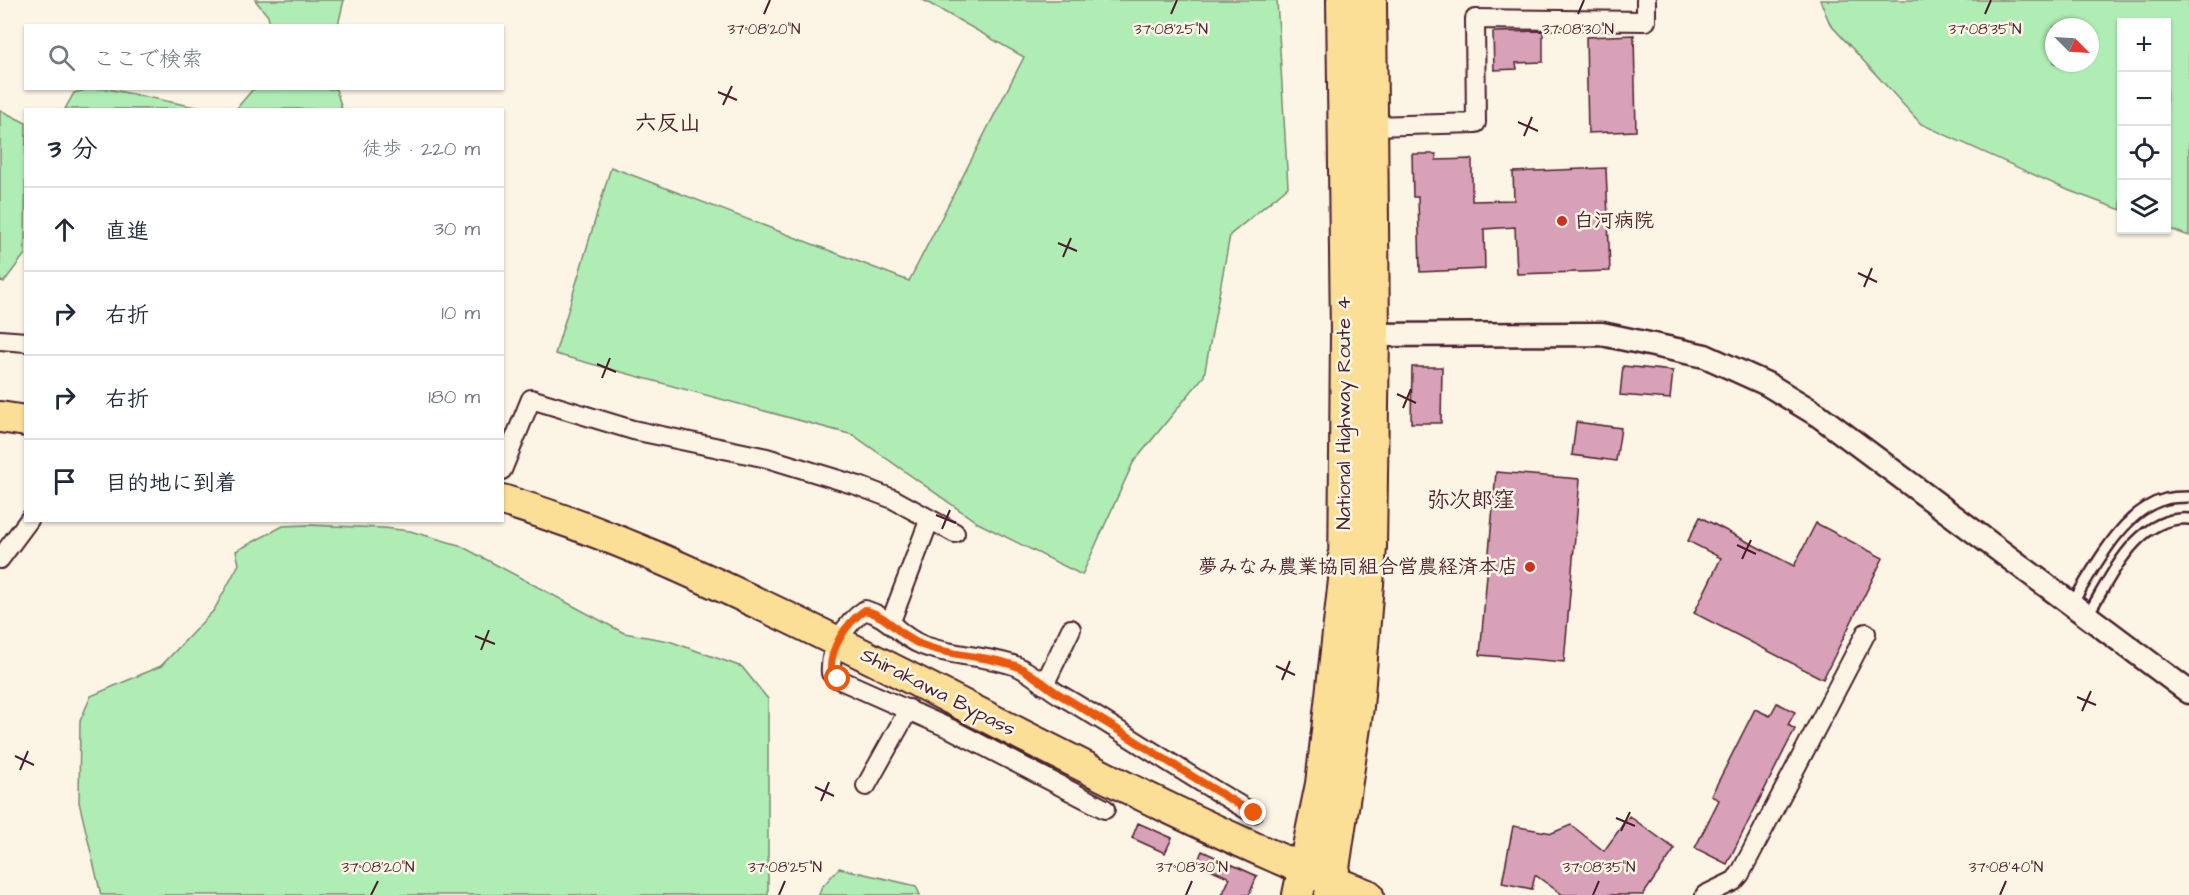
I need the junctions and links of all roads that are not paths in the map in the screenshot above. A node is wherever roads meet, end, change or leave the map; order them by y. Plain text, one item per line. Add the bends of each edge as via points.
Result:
1 (1342, 0) edge
2 (1371, 0) edge
3 (1646, 0) edge
4 (1372, 126) junction
5 (1360, 335) junction
6 (0, 340) edge
7 (24, 342) edge
8 (0, 417) edge
9 (24, 421) edge
10 (504, 465) edge
11 (2189, 497) edge
12 (504, 501) edge
13 (2189, 519) edge
14 (929, 521) junction
15 (28, 522) edge
16 (955, 533) dead end
17 (0, 559) edge
18 (2079, 610) junction
19 (891, 621) junction
20 (1071, 628) dead end
21 (1866, 633) dead end
22 (839, 641) junction
23 (1044, 685) junction
24 (2189, 692) edge
25 (909, 709) junction
26 (866, 786) dead end
27 (1105, 809) dead end
28 (1254, 813) dead end
29 (1300, 881) edge
30 (1332, 888) edge
31 (1368, 895) edge
32 (1705, 895) edge

1 - 5 highway, National Highway Route 4
2 - 4 highway, National Highway Route 4
3 - 4 street via 1646,21 1475,19 1476,123
4 - 5 highway, National Highway Route 4
5 - 18 street via 1602,334 1669,346 1722,363 1818,415
5 - 29 highway, National Highway Route 4 via 1344,580 1321,784
5 - 30 highway, National Highway Route 4 via 1371,547 1358,707
6 - 7 street
8 - 9 highway
10 - 14 street via 531,399 633,430 808,470 893,499
11 - 18 lane via 2164,499 2124,526 2110,542
12 - 22 highway, Shirakawa Bypass via 628,544
13 - 18 lane via 2175,518 2142,534
14 - 16 street
14 - 19 street
15 - 17 street
18 - 24 street
19 - 22 street via 865,610 850,621
19 - 23 street via 905,638 923,646 1017,666
20 - 23 street
21 - 32 street via 1740,874
22 - 25 street via 830,663 831,673
22 - 29 highway, Shirakawa Bypass
23 - 28 street
25 - 26 street
25 - 27 street
29 - 30 highway, Shirakawa Bypass
30 - 31 highway, Shirakawa Bypass

